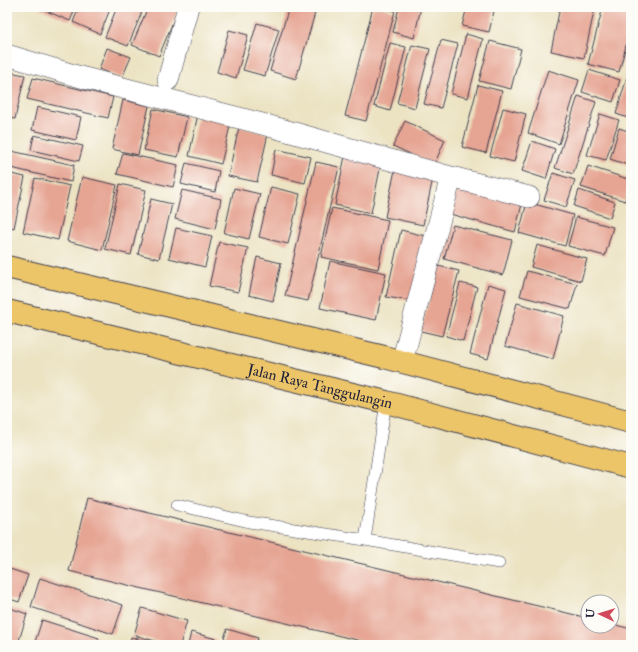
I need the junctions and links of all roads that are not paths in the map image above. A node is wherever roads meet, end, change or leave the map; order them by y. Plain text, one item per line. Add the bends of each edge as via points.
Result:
1 (188, 7) edge
2 (7, 55) edge
3 (168, 80) dead end
4 (451, 177) junction
5 (529, 197) dead end
6 (7, 267) edge
7 (7, 311) edge
8 (402, 362) junction
9 (386, 402) junction
10 (631, 422) edge
11 (631, 467) edge
12 (176, 505) dead end
13 (365, 540) junction
14 (499, 563) dead end

1 - 3 street
2 - 4 street via 84,78 266,124
4 - 5 street
4 - 8 street
6 - 8 highway
7 - 9 highway, Jalan Raya Tanggulangin
8 - 10 highway
9 - 11 highway, Jalan Raya Tanggulangin
9 - 13 lane
12 - 13 lane via 249,522
13 - 14 lane

